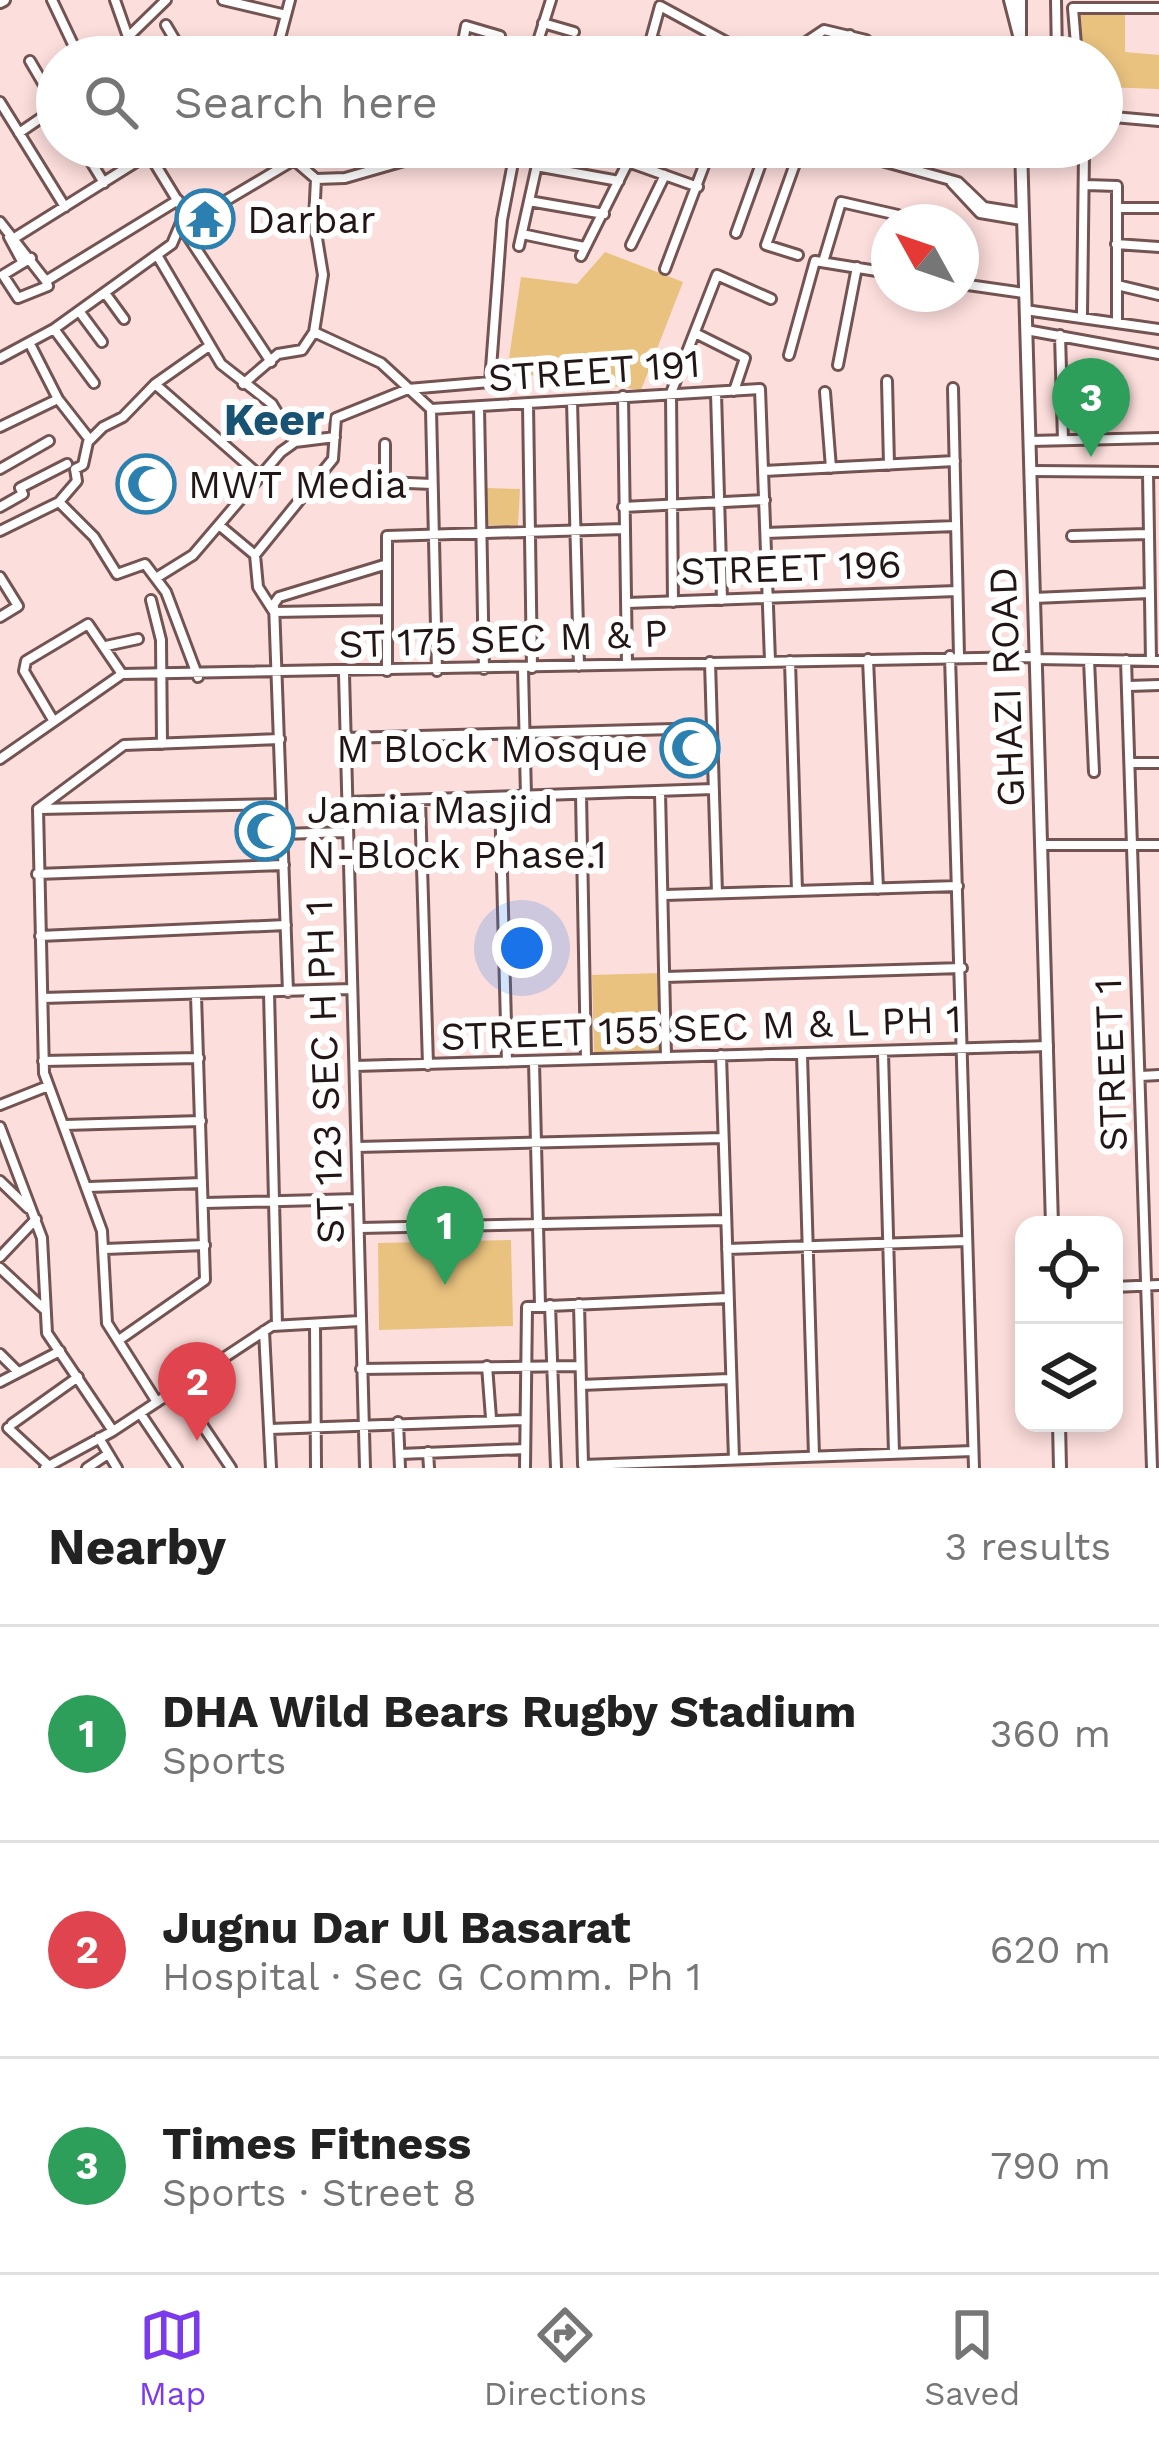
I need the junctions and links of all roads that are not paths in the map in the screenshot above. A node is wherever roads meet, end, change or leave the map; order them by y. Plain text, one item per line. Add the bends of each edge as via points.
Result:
1 (52, 0) edge
2 (115, 0) edge
3 (166, 0) edge
4 (223, 0) edge
5 (290, 0) edge
6 (551, 0) edge
7 (1010, 0) edge
8 (1020, 0) edge
9 (1056, 0) edge
10 (1159, 8) edge
11 (286, 15) junction
12 (543, 23) junction
13 (166, 26) dead end
14 (574, 32) dead end
15 (850, 35) joint
16 (70, 36) edge
17 (126, 36) edge
18 (129, 36) edge
19 (172, 36) edge
20 (280, 36) edge
21 (464, 36) edge
22 (500, 36) edge
23 (539, 36) edge
24 (651, 36) edge
25 (715, 36) edge
26 (813, 36) edge
27 (853, 36) edge
28 (1019, 36) edge
29 (1020, 36) edge
30 (1057, 36) edge
31 (1075, 36) edge
32 (30, 61) dead end
33 (36, 71) edge
34 (0, 102) edge
35 (1123, 118) edge
36 (1159, 121) edge
37 (36, 122) edge
38 (19, 134) junction
39 (36, 161) edge
40 (40, 168) edge
41 (95, 168) edge
42 (128, 168) edge
43 (155, 168) edge
44 (281, 168) edge
45 (303, 168) edge
46 (380, 168) edge
47 (512, 168) edge
48 (536, 168) edge
49 (547, 168) edge
50 (625, 168) edge
51 (644, 168) edge
52 (704, 168) edge
53 (759, 168) edge
54 (794, 168) edge
55 (907, 168) edge
56 (1021, 168) edge
57 (1085, 168) edge
58 (665, 176) junction
59 (316, 179) junction
60 (619, 181) junction
61 (104, 183) junction
62 (1086, 185) junction
63 (698, 187) junction
64 (178, 200) junction
65 (528, 201) junction
66 (65, 207) junction
67 (871, 208) edge
68 (1117, 208) junction
69 (1159, 208) edge
70 (185, 213) junction
71 (604, 214) junction
72 (1022, 217) junction
73 (0, 222) edge
74 (183, 229) junction
75 (736, 233) dead end
76 (522, 234) junction
77 (12, 236) junction
78 (1116, 244) junction
79 (631, 245) dead end
80 (519, 246) dead end
81 (1159, 247) edge
82 (158, 255) junction
83 (797, 255) dead end
84 (27, 261) junction
85 (823, 262) junction
86 (857, 268) junction
87 (664, 269) dead end
88 (871, 270) edge
89 (2, 272) edge
90 (46, 281) junction
91 (1117, 285) junction
92 (979, 287) edge
93 (106, 292) junction
94 (1024, 293) junction
95 (1159, 295) edge
96 (771, 299) dead end
97 (1025, 310) junction
98 (80, 311) junction
99 (1082, 314) junction
100 (124, 320) dead end
101 (1117, 321) junction
102 (54, 329) junction
103 (1159, 329) edge
104 (1026, 330) junction
105 (314, 332) junction
106 (694, 333) junction
107 (1060, 335) junction
108 (0, 341) edge
109 (102, 342) dead end
110 (30, 344) junction
111 (209, 346) junction
112 (1159, 354) edge
113 (789, 355) dead end
114 (4, 356) edge
115 (271, 362) junction
116 (838, 365) dead end
117 (887, 381) dead end
118 (94, 383) dead end
119 (155, 384) junction
120 (243, 384) junction
121 (953, 388) dead end
122 (408, 389) junction
123 (734, 391) junction
124 (825, 392) dead end
125 (671, 393) junction
126 (716, 393) junction
127 (623, 396) junction
128 (58, 399) junction
129 (572, 400) junction
130 (528, 404) junction
131 (478, 407) junction
132 (431, 409) junction
133 (0, 427) edge
134 (335, 437) junction
135 (1159, 438) edge
136 (90, 440) junction
137 (1063, 440) junction
138 (50, 441) dead end
139 (1030, 441) junction
140 (295, 442) junction
141 (385, 444) dead end
142 (955, 461) junction
143 (67, 464) dead end
144 (889, 465) junction
145 (831, 468) junction
146 (0, 469) edge
147 (1029, 470) junction
148 (764, 471) junction
149 (1153, 473) edge
150 (259, 475) junction
151 (432, 484) junction
152 (765, 500) junction
153 (59, 502) junction
154 (720, 502) junction
155 (671, 503) junction
156 (0, 506) edge
157 (623, 507) junction
158 (0, 517) edge
159 (219, 525) junction
160 (956, 526) junction
161 (4, 529) edge
162 (624, 529) junction
163 (576, 531) junction
164 (531, 533) junction
165 (766, 533) junction
166 (1147, 534) junction
167 (432, 535) junction
168 (481, 535) junction
169 (1072, 536) dead end
170 (255, 555) junction
171 (384, 565) junction
172 (0, 577) edge
173 (155, 578) junction
174 (957, 591) junction
175 (1150, 592) junction
176 (767, 598) junction
177 (1033, 598) junction
178 (152, 600) dead end
179 (722, 600) junction
180 (626, 602) junction
181 (673, 602) junction
182 (387, 610) junction
183 (274, 612) junction
184 (0, 616) edge
185 (138, 638) dead end
186 (106, 646) junction
187 (954, 656) junction
188 (1035, 658) junction
189 (868, 659) junction
190 (1089, 660) junction
191 (1126, 660) junction
192 (770, 661) junction
193 (790, 661) junction
194 (1155, 661) edge
195 (710, 662) junction
196 (627, 664) junction
197 (579, 666) junction
198 (484, 668) junction
199 (528, 668) junction
200 (387, 671) junction
201 (436, 671) junction
202 (122, 674) junction
203 (276, 674) junction
204 (344, 674) junction
205 (164, 676) junction
206 (197, 677) junction
207 (1159, 685) edge
208 (1129, 686) junction
209 (53, 720) junction
210 (710, 728) junction
211 (525, 733) junction
212 (346, 738) junction
213 (280, 739) junction
214 (162, 744) junction
215 (0, 759) edge
216 (1130, 763) junction
217 (1159, 763) edge
218 (1094, 772) dead end
219 (713, 789) junction
220 (660, 792) junction
221 (581, 794) junction
222 (526, 796) junction
223 (500, 797) junction
224 (420, 800) junction
225 (347, 802) junction
226 (280, 804) junction
227 (38, 809) junction
228 (347, 832) junction
229 (282, 834) junction
230 (1041, 845) junction
231 (1134, 845) junction
232 (1159, 845) edge
233 (284, 865) junction
234 (37, 874) junction
235 (958, 886) junction
236 (878, 889) junction
237 (796, 891) junction
238 (717, 893) junction
239 (665, 895) junction
240 (286, 926) junction
241 (40, 936) junction
242 (962, 968) junction
243 (665, 977) junction
244 (352, 989) junction
245 (269, 992) junction
246 (288, 992) junction
247 (196, 995) junction
248 (43, 998) junction
249 (1048, 1046) junction
250 (963, 1050) junction
251 (883, 1053) junction
252 (721, 1055) junction
253 (802, 1055) junction
254 (666, 1057) junction
255 (200, 1058) junction
256 (586, 1059) junction
257 (43, 1060) junction
258 (507, 1062) junction
259 (534, 1062) junction
260 (428, 1065) junction
261 (355, 1066) junction
262 (1141, 1076) junction
263 (1159, 1076) edge
264 (48, 1086) junction
265 (0, 1105) edge
266 (201, 1121) junction
267 (65, 1125) junction
268 (0, 1127) edge
269 (723, 1138) junction
270 (537, 1144) junction
271 (357, 1147) junction
272 (0, 1181) edge
273 (202, 1184) junction
274 (89, 1186) junction
275 (358, 1199) junction
276 (275, 1202) junction
277 (204, 1203) junction
278 (35, 1215) junction
279 (1052, 1216) edge
280 (725, 1220) junction
281 (539, 1223) junction
282 (360, 1228) junction
283 (966, 1241) junction
284 (891, 1243) junction
285 (206, 1244) junction
286 (807, 1246) junction
287 (105, 1249) junction
288 (727, 1249) junction
289 (0, 1257) edge
290 (0, 1268) edge
291 (1159, 1285) edge
292 (1147, 1286) junction
293 (1123, 1287) edge
294 (728, 1298) junction
295 (579, 1304) junction
296 (545, 1305) junction
297 (45, 1310) junction
298 (360, 1321) junction
299 (315, 1324) junction
300 (277, 1325) junction
301 (264, 1331) junction
302 (119, 1340) junction
303 (60, 1351) junction
304 (0, 1354) edge
305 (553, 1364) junction
306 (524, 1365) junction
307 (487, 1366) junction
308 (580, 1366) junction
309 (1154, 1368) edge
310 (361, 1369) junction
311 (18, 1372) junction
312 (78, 1377) junction
313 (729, 1379) junction
314 (0, 1382) edge
315 (581, 1385) junction
316 (178, 1389) junction
317 (157, 1402) junction
318 (140, 1413) junction
319 (491, 1419) junction
320 (525, 1420) junction
321 (398, 1422) junction
322 (363, 1424) junction
323 (314, 1427) junction
324 (270, 1429) junction
325 (113, 1432) junction
326 (1059, 1432) edge
327 (99, 1438) junction
328 (1155, 1447) edge
329 (525, 1449) junction
330 (973, 1451) junction
331 (428, 1453) junction
332 (895, 1453) junction
333 (108, 1454) junction
334 (400, 1454) junction
335 (814, 1456) junction
336 (734, 1459) junction
337 (765, 1463) edge
338 (583, 1466) edge
339 (47, 1467) edge
340 (87, 1468) edge
341 (117, 1468) edge
342 (177, 1468) edge
343 (231, 1468) edge
344 (271, 1468) edge
345 (316, 1468) edge
346 (365, 1468) edge
347 (400, 1468) edge
348 (429, 1468) edge
349 (525, 1468) edge
350 (556, 1468) edge
351 (974, 1468) edge
352 (1060, 1468) edge
353 (1152, 1468) edge

1 - 16 street
2 - 17 street
3 - 18 street
4 - 11 street
5 - 11 street
6 - 12 street
7 - 28 main road
8 - 29 main road
9 - 30 street
10 - 31 street via 1073,8
11 - 20 street
12 - 14 street
12 - 23 street
13 - 19 street
15 - 26 street
15 - 27 street
21 - 22 street via 466,26
24 - 25 street via 660,6
32 - 33 street
34 - 38 street
35 - 36 street
37 - 38 street
38 - 39 street
40 - 66 street
41 - 61 street
42 - 61 street
43 - 64 street
44 - 70 street via 220,204 210,196
45 - 59 street
46 - 59 street
47 - 122 street via 490,382
48 - 65 street
49 - 60 street
50 - 60 street
51 - 58 street
52 - 63 street
53 - 75 street
54 - 83 street via 766,245
55 - 72 street via 951,182 980,213
56 - 72 main road, GHAZI ROAD
57 - 62 street
58 - 63 street
58 - 79 street
59 - 105 street via 323,274
60 - 71 street
61 - 66 street
62 - 68 street via 1118,186
62 - 99 street
63 - 87 street
64 - 70 street
64 - 90 street
65 - 71 street
65 - 76 street
66 - 77 street
67 - 85 street via 841,202
68 - 69 street
68 - 78 street
70 - 74 street
71 - 76 street via 583,251
72 - 94 main road, GHAZI ROAD
73 - 77 street
74 - 82 street
74 - 115 street
76 - 80 street
77 - 84 street
78 - 81 street
78 - 91 street
82 - 93 street
82 - 111 street
84 - 89 street
84 - 90 street
85 - 86 street
85 - 113 street via 814,261
86 - 88 street
86 - 116 street
89 - 90 street via 24,300
91 - 95 street
91 - 101 street
92 - 94 street
93 - 98 street
93 - 100 street
94 - 97 main road, GHAZI ROAD
96 - 106 street via 717,275
97 - 99 street
97 - 104 main road, GHAZI ROAD
98 - 102 street
98 - 109 street
99 - 101 street
101 - 103 street
102 - 110 street
102 - 118 street
104 - 107 street
104 - 139 main road, GHAZI ROAD
105 - 115 street via 302,350
105 - 122 street via 363,352
106 - 123 street via 745,358
106 - 125 street
107 - 112 street
107 - 137 street
108 - 114 street
110 - 114 street
110 - 128 street
111 - 119 street
111 - 120 street
115 - 120 street
117 - 144 street
119 - 136 street
119 - 150 street
120 - 140 street via 272,404
121 - 142 street
122 - 132 street
122 - 134 street via 336,418
123 - 126 street, STREET 191
123 - 148 street, STREET 191 via 760,389
124 - 145 street
125 - 126 street, STREET 191
125 - 127 street, STREET 191
125 - 155 street
126 - 154 street
127 - 129 street, STREET 191
127 - 157 street
128 - 133 street
128 - 136 street
129 - 130 street, STREET 191
129 - 163 street
130 - 131 street, STREET 191
130 - 164 street
131 - 132 street, STREET 191
131 - 168 street
132 - 151 street
134 - 140 street
134 - 170 street via 333,459
135 - 137 street
136 - 153 street via 77,481
137 - 139 street
138 - 146 street
139 - 147 main road, GHAZI ROAD
140 - 150 street
141 - 151 street via 385,482
142 - 144 street
142 - 160 street
143 - 156 street
144 - 145 street
145 - 148 street
147 - 149 street
147 - 177 main road, GHAZI ROAD
148 - 152 street
149 - 166 street
150 - 159 street
151 - 167 street
152 - 154 street
152 - 165 street
153 - 161 street
153 - 173 street via 117,574 145,564
154 - 155 street
154 - 179 street
155 - 157 street
155 - 181 street
157 - 162 street
158 - 161 street
159 - 170 street
159 - 173 street via 193,555
160 - 165 street
160 - 174 street
162 - 163 street
162 - 180 street
163 - 164 street
163 - 197 street
164 - 168 street
164 - 199 street
165 - 176 street
166 - 169 street
166 - 175 street
167 - 168 street
167 - 171 street via 387,536
167 - 201 street
168 - 198 street
170 - 183 street via 258,587
171 - 182 street
171 - 183 street via 279,597
172 - 184 street via 18,606
173 - 206 street
174 - 176 street, STREET 196
174 - 187 street
175 - 177 street
175 - 194 street
176 - 179 street, STREET 196
176 - 192 street
177 - 188 main road, GHAZI ROAD
178 - 205 street
179 - 181 street, STREET 196
180 - 181 street, STREET 196
180 - 196 street
182 - 183 street
182 - 200 street
183 - 203 street
185 - 186 street
186 - 202 street
186 - 209 street via 83,624 24,664
187 - 188 street, ST 175 SEC M & P
187 - 189 street, ST 175 SEC M & P
187 - 235 street
188 - 190 street, ST 175 SEC M & P
188 - 230 main road, GHAZI ROAD
189 - 193 street, ST 175 SEC M & P
189 - 236 street
190 - 191 street, ST 175 SEC M & P
190 - 218 street
191 - 194 street, ST 175 SEC M & P
191 - 208 street, STREET 1
192 - 193 street, ST 175 SEC M & P
192 - 195 street, ST 175 SEC M & P
193 - 237 street
195 - 196 street, ST 175 SEC M & P
195 - 210 street
196 - 197 street, ST 175 SEC M & P
197 - 199 street, ST 175 SEC M & P
198 - 199 street, ST 175 SEC M & P
198 - 201 street, ST 175 SEC M & P
199 - 211 street
200 - 201 street, ST 175 SEC M & P
200 - 204 street, ST 175 SEC M & P
202 - 205 street, ST 175 SEC M & P
202 - 209 street
203 - 204 street, ST 175 SEC M & P
203 - 206 street, ST 175 SEC M & P
203 - 213 street
204 - 212 street, ST 123 SEC H PH 1
205 - 206 street, ST 175 SEC M & P
205 - 214 street
207 - 208 street
208 - 216 street, STREET 1
209 - 215 street
210 - 211 street
210 - 219 street
211 - 212 street
211 - 222 street
212 - 225 street, ST 123 SEC H PH 1
213 - 214 street
213 - 226 street
214 - 227 street via 124,745
216 - 217 street
216 - 231 street, STREET 1
219 - 220 street
219 - 238 street
220 - 221 street
220 - 239 street
221 - 222 street
221 - 256 street
222 - 223 street
223 - 224 street
223 - 258 street
224 - 225 street
224 - 260 street
225 - 228 street, ST 123 SEC H PH 1
226 - 227 street
226 - 229 street
227 - 234 street
228 - 229 street
228 - 244 street, ST 123 SEC H PH 1
229 - 233 street
230 - 231 street
230 - 249 main road, GHAZI ROAD
231 - 232 street
231 - 262 street, STREET 1
233 - 234 street
233 - 240 street
234 - 241 street
235 - 236 street
235 - 242 street
236 - 237 street
237 - 238 street
238 - 239 street
239 - 243 street
240 - 241 street
240 - 246 street
241 - 248 street
242 - 243 street
242 - 250 street
243 - 254 street
244 - 246 street
244 - 261 street, ST 123 SEC H PH 1
245 - 246 street
245 - 247 street
245 - 276 street
247 - 248 street
247 - 255 street
248 - 257 street
249 - 250 street, STREET 155 SEC M & L PH 1
249 - 279 main road, GHAZI ROAD
250 - 251 street, STREET 155 SEC M & L PH 1
250 - 283 street
251 - 253 street, STREET 155 SEC M & L PH 1
251 - 284 street
252 - 253 street, STREET 155 SEC M & L PH 1
252 - 254 street, STREET 155 SEC M & L PH 1
252 - 269 street
253 - 286 street
254 - 256 street, STREET 155 SEC M & L PH 1
255 - 257 street
255 - 266 street
256 - 259 street, STREET 155 SEC M & L PH 1
257 - 264 street
258 - 259 street, STREET 155 SEC M & L PH 1
258 - 260 street, STREET 155 SEC M & L PH 1
259 - 270 street
260 - 261 street, STREET 155 SEC M & L PH 1
261 - 271 street, ST 123 SEC H PH 1
262 - 263 street
262 - 292 street, STREET 1
264 - 265 street
264 - 267 street
266 - 267 street
266 - 273 street
267 - 274 street
268 - 278 street
269 - 270 street
269 - 280 street
270 - 271 street
270 - 281 street
271 - 275 street, ST 123 SEC H PH 1
272 - 278 street
273 - 274 street
273 - 277 street
274 - 287 street
275 - 276 street
275 - 282 street, ST 123 SEC H PH 1
276 - 277 street
276 - 300 street
277 - 285 street
278 - 289 street
278 - 297 street
280 - 281 street
280 - 288 street
281 - 282 street
281 - 296 street
282 - 298 street, ST 123 SEC H PH 1
283 - 284 street
283 - 330 street
284 - 286 street
284 - 332 street
285 - 287 street
285 - 302 street via 205,1280
286 - 288 street
286 - 335 street
287 - 302 street via 105,1313
288 - 294 street
290 - 297 street
291 - 292 street
292 - 293 street
292 - 309 street, STREET 1
294 - 295 street
294 - 313 street
295 - 296 street
295 - 308 street
296 - 305 street
296 - 306 street via 523,1314
297 - 303 street via 47,1333
298 - 299 street
298 - 310 street, ST 123 SEC H PH 1
299 - 300 street
299 - 323 street
300 - 301 street
301 - 316 street
301 - 324 street
302 - 317 street
303 - 311 street
303 - 312 street
304 - 311 street
305 - 306 street
305 - 308 street
305 - 350 street
306 - 307 street
306 - 320 street
307 - 310 street
307 - 319 street
308 - 315 street
309 - 328 street, STREET 1
310 - 322 street, ST 123 SEC H PH 1
311 - 314 street
312 - 325 street
312 - 339 street via 10,1426
313 - 315 street
313 - 336 street
315 - 338 street
316 - 317 street
316 - 343 street
317 - 318 street
318 - 325 street
318 - 342 street
319 - 320 street
319 - 321 street
320 - 329 street
321 - 322 street
321 - 334 street
322 - 323 street
322 - 346 street, ST 123 SEC H PH 1
323 - 324 street
323 - 345 street
324 - 344 street
325 - 327 street
326 - 352 main road
327 - 333 street
327 - 339 street
328 - 353 street, STREET 1
329 - 331 street
329 - 349 street
330 - 332 street
330 - 351 street
331 - 334 street
331 - 348 street
332 - 335 street
333 - 340 street
333 - 341 street
334 - 347 street
335 - 337 street
336 - 337 street
336 - 338 street

